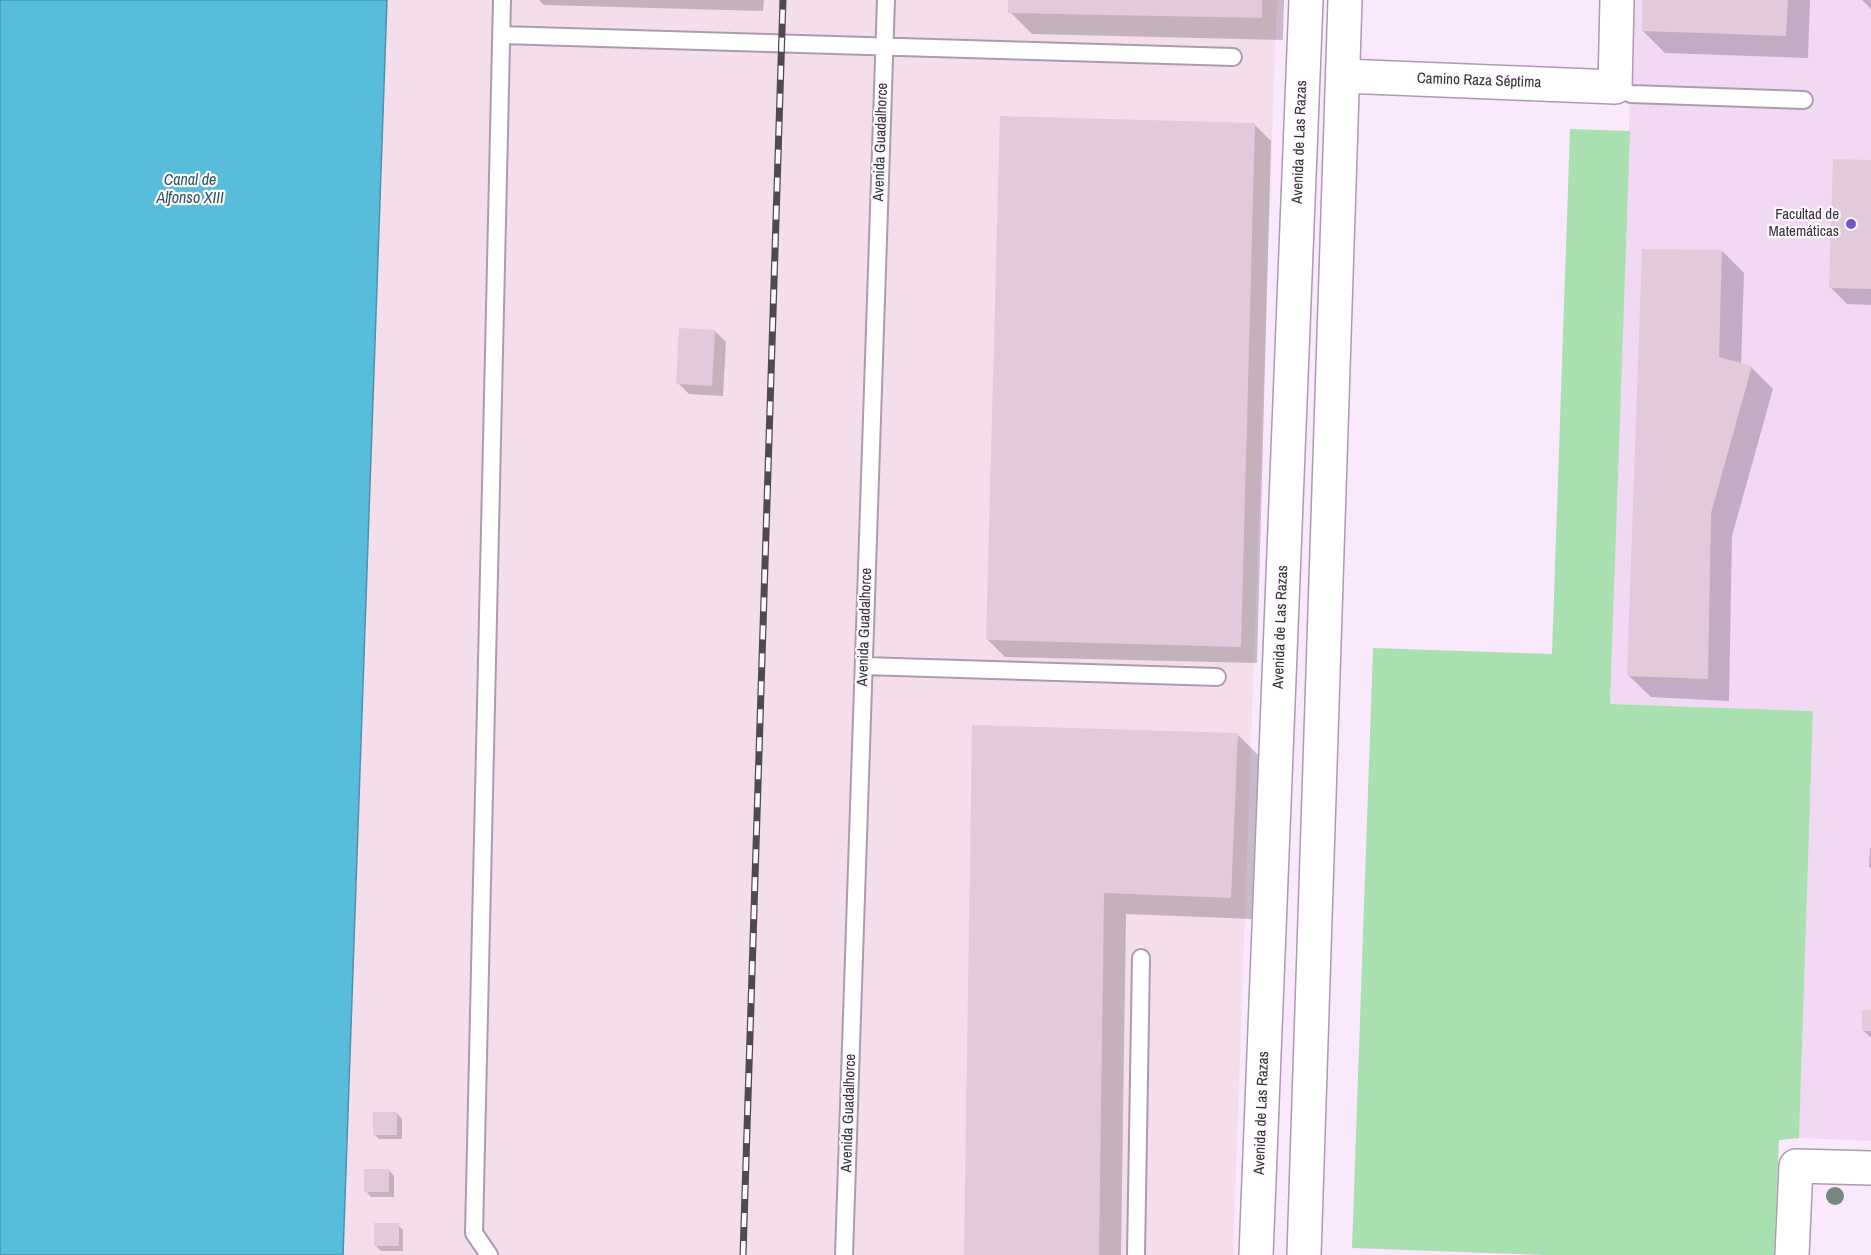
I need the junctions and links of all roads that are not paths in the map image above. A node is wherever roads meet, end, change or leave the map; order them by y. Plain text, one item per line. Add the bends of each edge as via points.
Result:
1 (502, 0) edge
2 (886, 0) edge
3 (1306, 0) edge
4 (1346, 0) edge
5 (1617, 0) edge
6 (501, 35) junction
7 (885, 46) junction
8 (1233, 57) dead end
9 (1343, 76) junction
10 (1614, 87) junction
11 (1804, 100) dead end
12 (864, 666) junction
13 (1217, 677) dead end
14 (1141, 958) dead end
15 (1871, 1168) edge
16 (489, 1255) edge
17 (844, 1255) edge
18 (1136, 1255) edge
19 (1256, 1255) edge
20 (1304, 1255) edge
21 (1792, 1255) edge

1 - 6 lane
2 - 7 lane, Avenida Guadalhorce
3 - 19 main road, Avenida de Las Razas
4 - 9 main road
5 - 10 main road
6 - 7 lane
6 - 16 lane via 474,1233
7 - 8 lane
7 - 12 lane, Avenida Guadalhorce
9 - 10 main road, Camino Raza Séptima
9 - 20 main road
10 - 11 lane via 1631,94
12 - 13 lane
12 - 17 lane, Avenida Guadalhorce
14 - 18 lane
15 - 21 main road via 1796,1166

